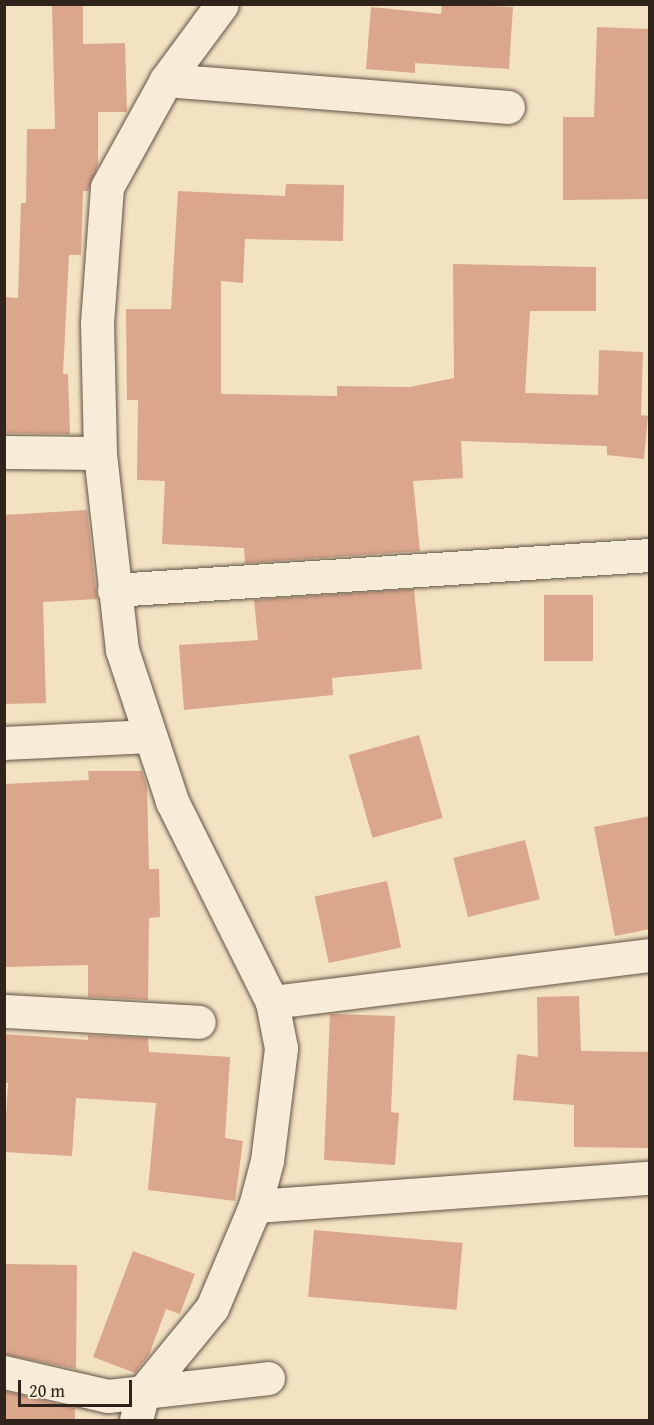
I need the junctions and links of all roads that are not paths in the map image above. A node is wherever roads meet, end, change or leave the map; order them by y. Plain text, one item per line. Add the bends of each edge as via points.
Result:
1 (222, 4) edge
2 (166, 80) junction
3 (508, 107) dead end
4 (4, 452) edge
5 (100, 453) junction
6 (650, 555) edge
7 (114, 590) junction
8 (150, 736) junction
9 (4, 744) edge
10 (650, 955) edge
11 (272, 1002) junction
12 (4, 1011) edge
13 (199, 1022) dead end
14 (650, 1178) edge
15 (255, 1206) junction
16 (4, 1372) edge
17 (268, 1378) dead end
18 (140, 1406) edge

1 - 2 street
2 - 3 street
2 - 5 street via 107,188 97,323
4 - 5 street
5 - 7 street
6 - 7 street
7 - 8 street via 122,650
8 - 9 street
8 - 11 street via 172,801
10 - 11 street
11 - 15 street via 281,1048 267,1161
12 - 13 street
14 - 15 street
15 - 18 street via 212,1308
16 - 18 street
17 - 18 street

